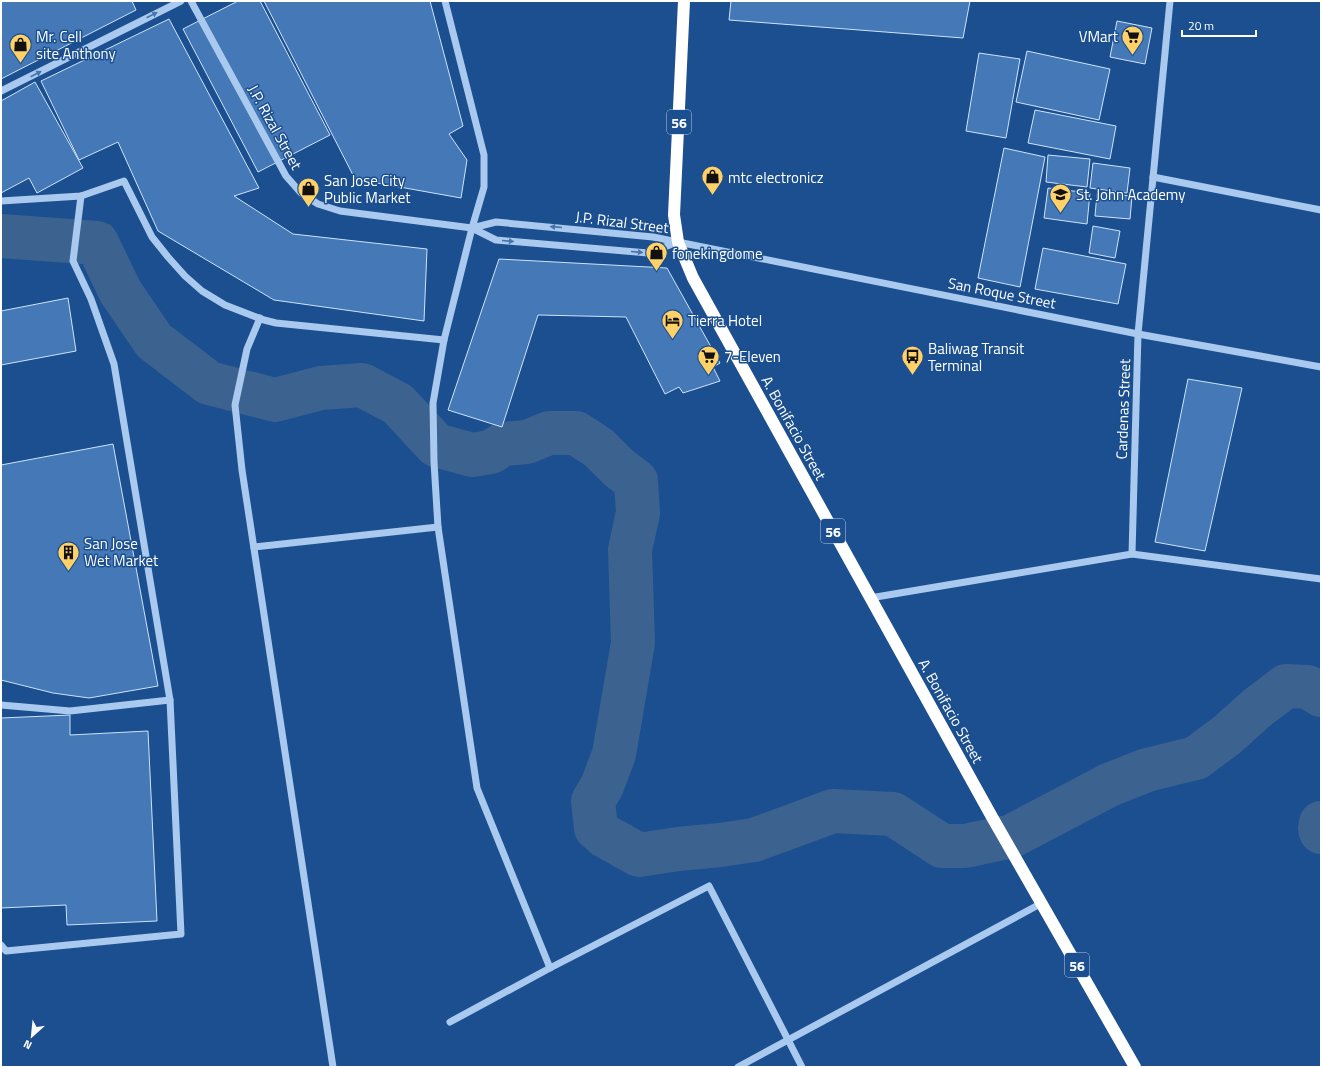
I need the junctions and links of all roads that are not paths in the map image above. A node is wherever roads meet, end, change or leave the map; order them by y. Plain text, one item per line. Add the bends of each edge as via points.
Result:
1 (181, 1) edge
2 (191, 1) edge
3 (445, 1) edge
4 (684, 1) edge
5 (1170, 1) edge
6 (1, 91) edge
7 (1153, 178) junction
8 (80, 196) junction
9 (1, 201) edge
10 (1321, 210) edge
11 (472, 228) junction
12 (678, 242) junction
13 (260, 318) junction
14 (1138, 334) junction
15 (444, 340) junction
16 (1321, 367) edge
17 (438, 527) junction
18 (254, 547) junction
19 (1132, 554) junction
20 (1321, 578) edge
21 (870, 598) junction
22 (170, 700) junction
23 (1, 704) edge
24 (1042, 903) junction
25 (1, 945) edge
26 (550, 968) junction
27 (450, 1022) dead end
28 (788, 1040) junction
29 (334, 1067) edge
30 (738, 1067) edge
31 (802, 1067) edge
32 (1135, 1067) edge

6 -> 1 street
2 - 11 street, J.P. Rizal Street via 286,176 301,193 318,204 340,211
3 - 11 street via 484,155 484,187
4 - 12 highway, A. Bonifacio Street / 56 via 674,215
5 - 7 street, Cardenas Street
7 - 10 street
7 - 14 street, Cardenas Street
8 - 9 street
8 - 13 street via 124,181 152,237 185,276 202,291 225,305
8 - 22 street via 73,261 96,313 114,364
12 -> 11 street, J.P. Rizal Street via 653,236 496,222
11 -> 12 street, J.P. Rizal Street via 496,240 648,253
11 - 15 street
12 - 14 street, San Roque Street
12 - 21 highway, A. Bonifacio Street / 56 via 693,278
13 - 15 street via 276,323
13 - 18 street via 244,358 235,405
14 - 16 street, San Roque Street
14 - 19 street, Cardenas Street
15 - 17 street via 433,403
17 - 18 street
17 - 26 street via 477,788
18 - 29 street
19 - 20 street
19 - 21 street
21 - 24 highway, A. Bonifacio Street / 56
22 - 23 street via 70,711
22 - 25 street via 181,934 6,951
24 - 28 street
24 - 32 highway, 56
26 - 27 street
26 - 28 street via 710,886
28 - 30 street
28 - 31 street

